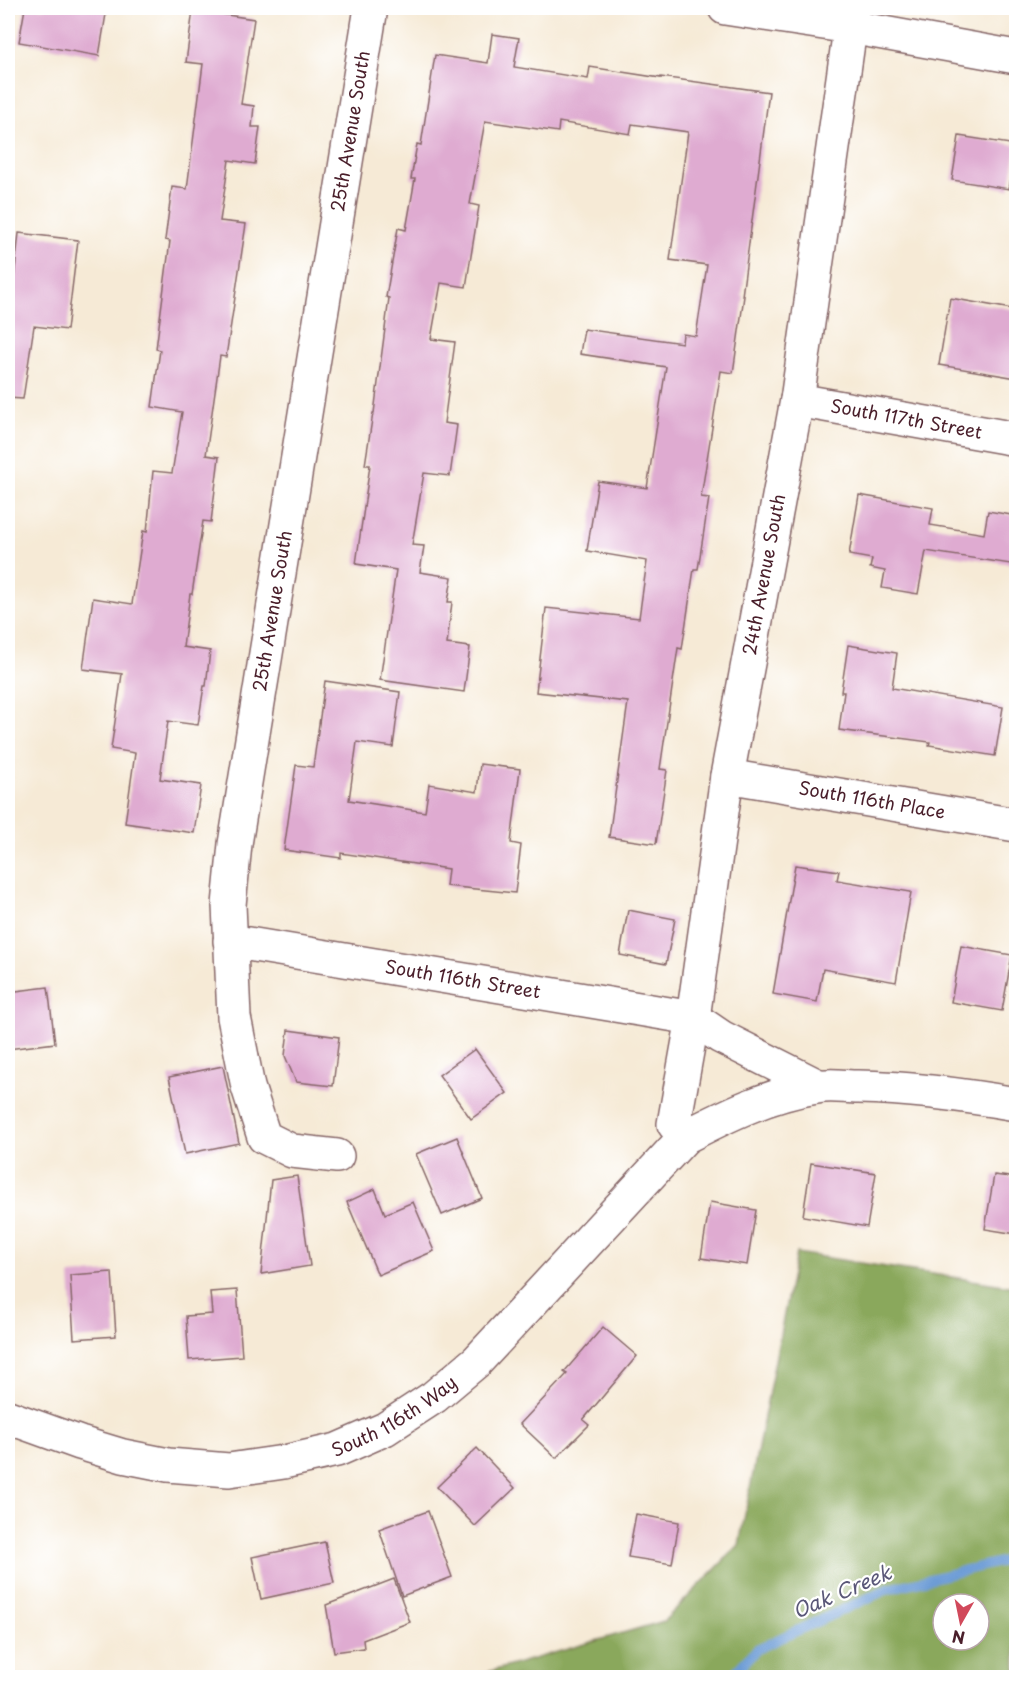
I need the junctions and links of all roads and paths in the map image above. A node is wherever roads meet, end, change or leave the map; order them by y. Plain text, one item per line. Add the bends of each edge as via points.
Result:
1 (371, 8) edge
2 (725, 8) edge
3 (852, 17) edge
4 (1017, 57) edge
5 (797, 400) junction
6 (1017, 439) edge
7 (727, 776) junction
8 (1017, 825) edge
9 (230, 941) junction
10 (693, 1018) junction
11 (818, 1086) junction
12 (1017, 1104) edge
13 (686, 1137) junction
14 (337, 1156) dead end
15 (8, 1417) edge

1 - 9 street, 25th Avenue South via 235,844
2 - 3 street
3 - 4 street
3 - 5 street, 24th Avenue South
5 - 6 street, South 117th Street
5 - 7 street, 24th Avenue South
7 - 8 street, South 116th Place
7 - 10 street, 24th Avenue South
9 - 10 street, South 116th Street
9 - 14 street, 25th Avenue South via 234,1017 248,1087 264,1137 292,1151
10 - 11 street via 721,1037
10 - 13 street, 24th Avenue South via 674,1124
11 - 12 street via 884,1087
11 - 13 street via 755,1103
13 - 15 street, South 116th Way via 477,1361 434,1397 385,1429 337,1450 228,1470 168,1465 113,1453

